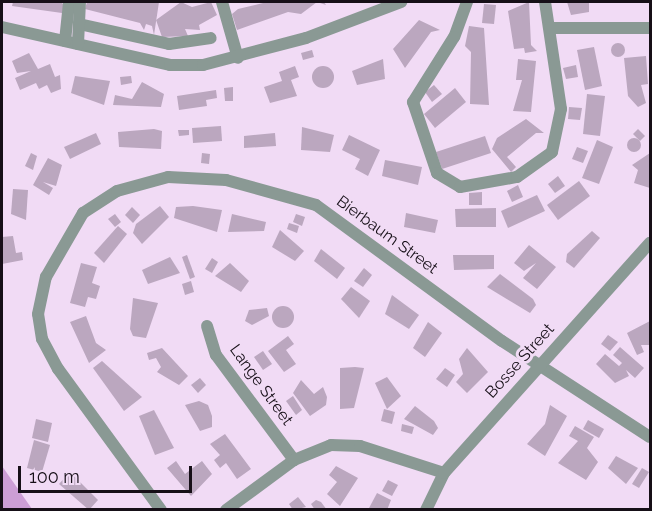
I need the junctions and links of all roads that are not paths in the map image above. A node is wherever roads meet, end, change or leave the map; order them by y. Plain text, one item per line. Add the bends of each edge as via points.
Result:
1 (69, 2) edge
2 (80, 2) edge
3 (401, 2) edge
4 (467, 2) edge
5 (545, 2) edge
6 (226, 3) edge
7 (79, 24) junction
8 (2, 27) edge
9 (550, 28) junction
10 (651, 28) edge
11 (211, 38) dead end
12 (65, 41) junction
13 (78, 44) junction
14 (238, 58) junction
15 (651, 243) edge
16 (207, 326) dead end
17 (538, 364) junction
18 (651, 437) edge
19 (294, 460) junction
20 (444, 473) junction
21 (161, 510) edge
22 (226, 510) edge
23 (426, 510) edge

1 - 12 street
2 - 7 street
3 - 14 street
4 - 9 street via 454,37 413,102 437,173 454,186 501,182 528,172 552,152 561,108
5 - 9 street
6 - 14 street
7 - 11 street via 169,44
7 - 13 street
8 - 12 street
9 - 10 street
12 - 13 street
13 - 14 street via 170,65
15 - 17 street, Bosse Street
16 - 19 street, Lange Street via 216,355
17 - 18 street, Bierbaum Street
17 - 20 street, Bosse Street
17 - 21 street, Bierbaum Street via 332,213 303,199 190,176 117,191 94,203 70,228 46,277 39,327 58,369
19 - 20 street via 344,444 417,462
19 - 22 street
20 - 23 street, Bosse Street

